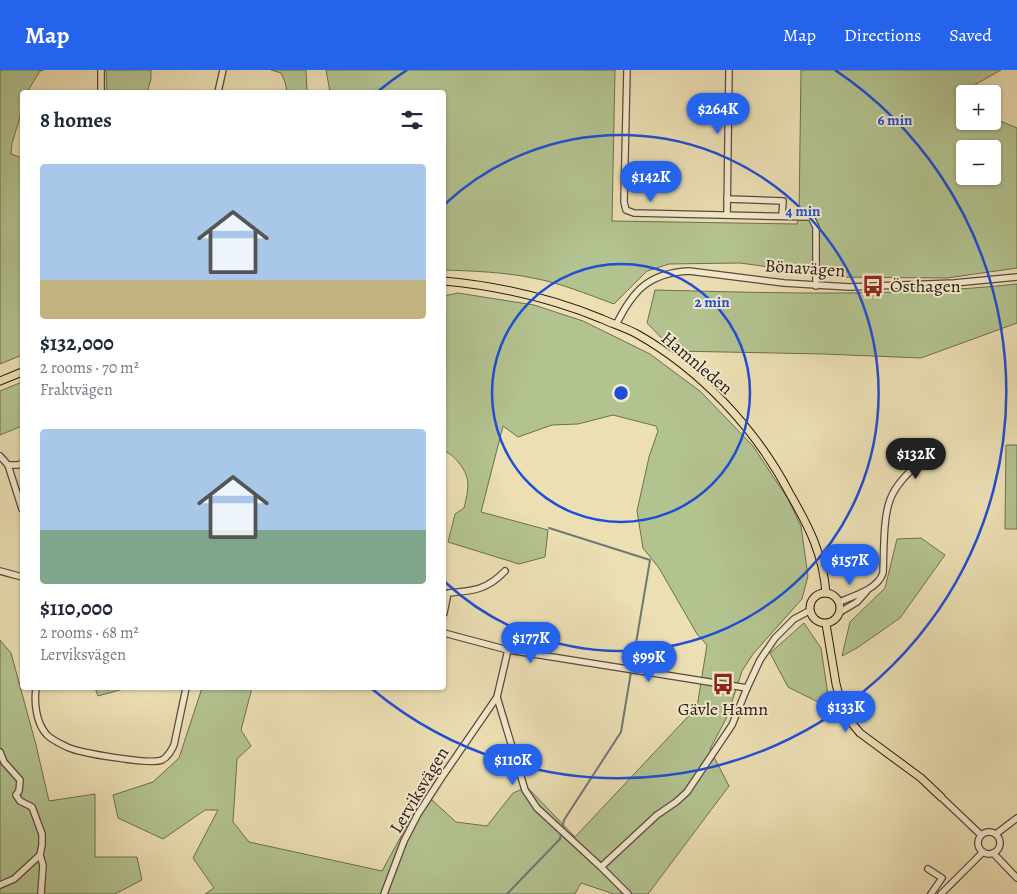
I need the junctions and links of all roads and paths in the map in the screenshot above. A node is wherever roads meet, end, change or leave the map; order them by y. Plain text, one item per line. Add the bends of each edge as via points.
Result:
1 (101, 70) edge
2 (223, 70) edge
3 (627, 70) edge
4 (729, 70) edge
5 (101, 90) edge
6 (218, 90) edge
7 (727, 199) junction
8 (727, 215) junction
9 (782, 216) junction
10 (1017, 278) edge
11 (446, 281) edge
12 (816, 286) junction
13 (616, 325) junction
14 (20, 373) edge
15 (0, 381) edge
16 (0, 456) edge
17 (934, 461) dead end
18 (20, 464) edge
19 (8, 465) junction
20 (20, 503) edge
21 (0, 571) edge
22 (505, 571) dead end
23 (20, 577) edge
24 (869, 589) junction
25 (826, 593) junction
26 (839, 602) junction
27 (446, 603) edge
28 (810, 611) junction
29 (840, 612) junction
30 (826, 624) junction
31 (446, 634) edge
32 (508, 650) junction
33 (747, 688) junction
34 (36, 690) edge
35 (186, 690) edge
36 (497, 697) junction
37 (0, 752) edge
38 (941, 797) joint
39 (1017, 818) edge
40 (996, 834) junction
41 (981, 835) junction
42 (983, 852) junction
43 (993, 853) junction
44 (40, 855) junction
45 (601, 867) junction
46 (928, 869) dead end
47 (1017, 878) edge
48 (0, 884) edge
49 (41, 894) edge
50 (384, 894) edge
51 (628, 894) edge
52 (931, 894) edge
53 (941, 894) edge

1 - 5 street
2 - 6 street
3 - 8 street via 626,210 634,213
4 - 7 street
7 - 8 street
7 - 9 street via 783,201
8 - 9 street
9 - 12 street via 811,217 816,227
10 - 12 street, Bönavägen via 954,284
11 - 13 main road, Hamnleden via 509,290 570,306
12 - 13 street, Bönavägen via 689,270 674,272 659,276 641,287
13 - 25 main road, Hamnleden via 636,334 705,384 760,445 804,518 819,552
14 - 15 main road
16 - 19 street
17 - 24 street via 921,461 911,469 889,500 883,573
18 - 19 street
19 - 20 street
21 - 23 street
22 - 27 street via 486,586 448,593
24 - 26 street
24 - 29 street via 857,602
25 - 26 main road
25 - 28 main road via 813,598
26 - 29 main road
28 - 30 main road via 814,619
28 - 33 street via 794,619 775,638
29 - 30 main road
30 - 38 main road via 840,702 849,720 860,733 921,778
31 - 32 street
32 - 33 street
32 - 36 street, Lerviksvägen
33 - 45 street via 732,725 687,792
34 - 35 street via 35,707 40,724 57,742 68,748 150,762 163,759 174,745
36 - 45 street, Lerviksvägen via 525,790 537,808
36 - 50 street, Lerviksvägen via 418,814
37 - 44 street via 4,762 20,780 16,795 32,807 38,819 42,834
38 - 41 street
39 - 40 street
40 - 41 street via 990,831
40 - 43 street via 1000,843
41 - 42 street via 978,846
42 - 43 street
42 - 53 street
43 - 47 street
44 - 48 street via 14,879
44 - 49 street via 43,865
45 - 51 street, Lerviksvägen
46 - 52 street via 942,878

